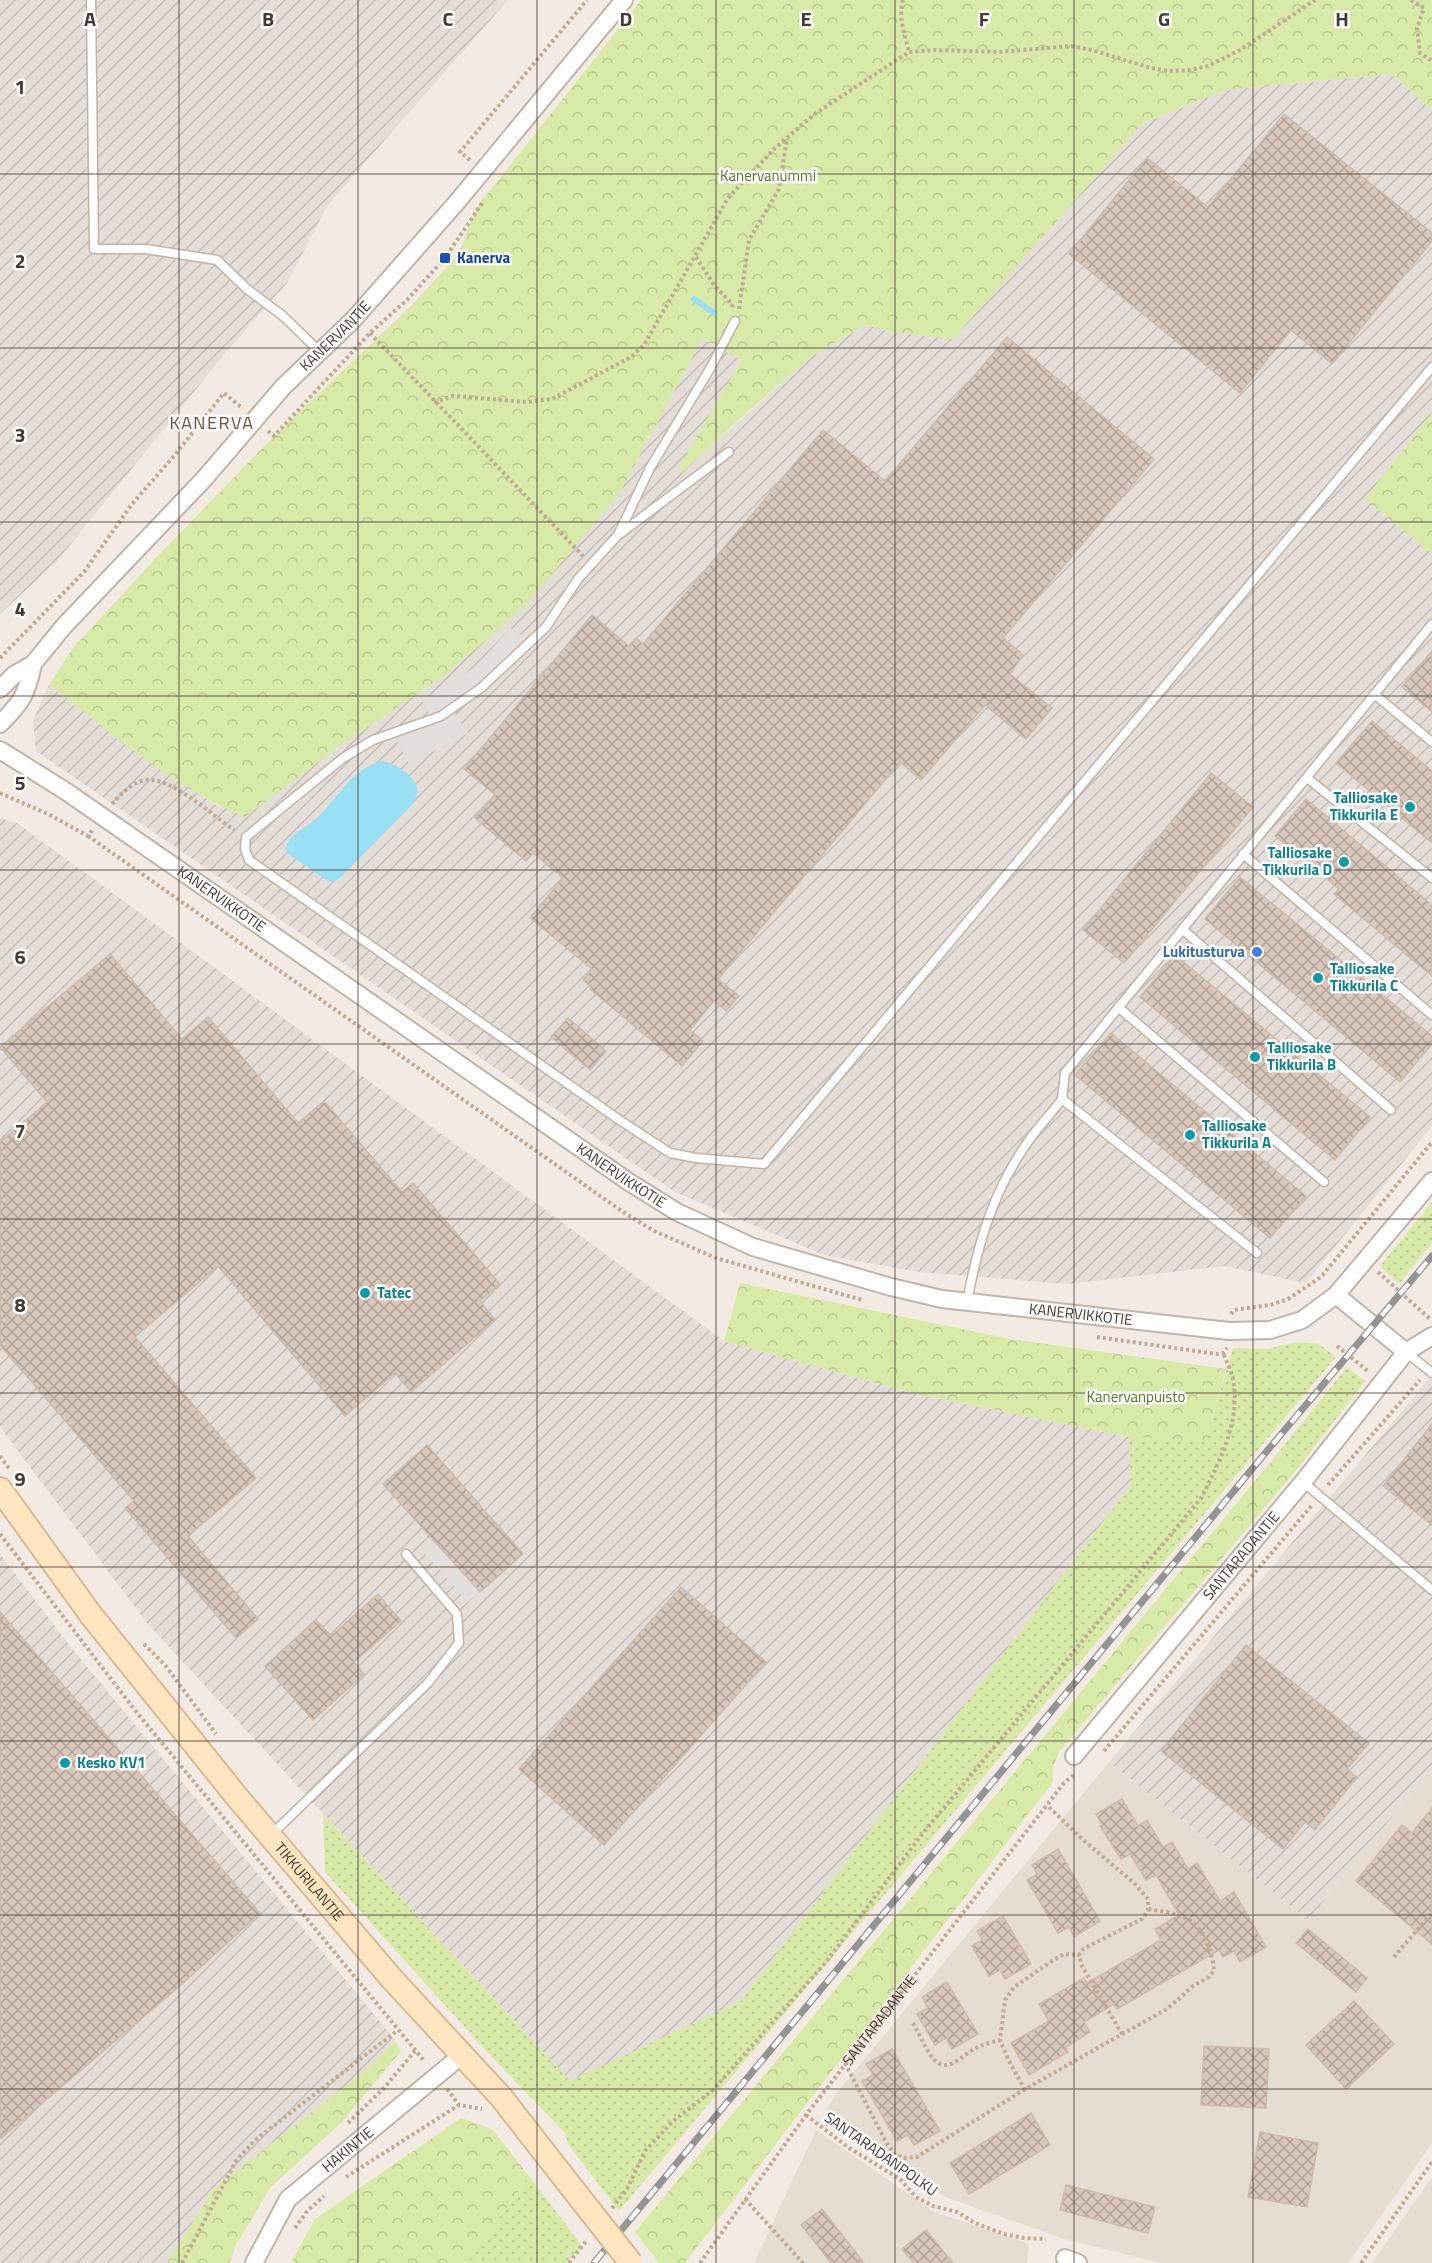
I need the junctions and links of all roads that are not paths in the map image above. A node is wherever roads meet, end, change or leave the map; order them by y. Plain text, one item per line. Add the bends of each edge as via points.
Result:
1 (91, 0) edge
2 (624, 0) edge
3 (735, 321) road end
4 (319, 351) junction
5 (1432, 367) edge
6 (729, 452) dead end
7 (617, 536) junction
8 (1432, 624) edge
9 (33, 664) junction
10 (0, 689) edge
11 (1374, 694) junction
12 (0, 724) edge
13 (1432, 742) edge
14 (0, 750) edge
15 (1307, 778) junction
16 (1243, 854) junction
17 (1432, 878) edge
18 (1182, 929) junction
19 (1118, 1007) junction
20 (1432, 1015) edge
21 (1062, 1099) junction
22 (1390, 1110) dead end
23 (1432, 1181) edge
24 (1324, 1182) dead end
25 (1257, 1253) dead end
26 (1336, 1295) junction
27 (968, 1302) junction
28 (1432, 1335) edge
29 (1406, 1352) junction
30 (1430, 1371) edge
31 (1303, 1482) junction
32 (0, 1489) edge
33 (406, 1554) dead end
34 (1432, 1590) edge
35 (1076, 1763) road end
36 (270, 1836) junction
37 (462, 2055) junction
38 (254, 2263) edge
39 (631, 2263) edge

1 - 4 lane via 94,249 146,249 217,260
2 - 4 street, KANERVANTIE via 442,219 353,320
3 - 7 lane via 650,468
4 - 9 street, KANERVANTIE
5 - 7 lane via 764,1164 670,1153 249,860 245,849 246,837 343,758 373,740 441,716 481,688 546,627 578,579
6 - 7 lane
8 - 11 lane
9 - 10 street, KANERVANTIE
9 - 12 street, KANERVANTIE via 28,690
11 - 13 lane
11 - 15 lane
14 - 27 street, KANERVIKKOTIE via 67,792 677,1212 753,1247 803,1263 911,1292
15 - 16 lane
15 - 17 lane
16 - 18 lane
16 - 20 lane
18 - 19 lane
18 - 22 lane
19 - 21 lane via 1065,1073
19 - 24 lane
21 - 25 lane
21 - 27 lane via 1027,1143 994,1200 975,1257
23 - 26 street
26 - 27 street, KANERVIKKOTIE via 1302,1320 1270,1330 1229,1331
26 - 29 street
28 - 29 street, SANTARADANTIE
29 - 30 lane
29 - 31 street, SANTARADANTIE
31 - 34 lane
31 - 35 street, SANTARADANTIE
32 - 36 main road, TIKKURILANTIE via 92,1615
33 - 36 lane via 457,1614 459,1643 428,1683
36 - 37 main road, TIKKURILANTIE
37 - 38 street, HAKINTIE via 288,2199
37 - 39 main road, TIKKURILANTIE, bridge via 501,2097

